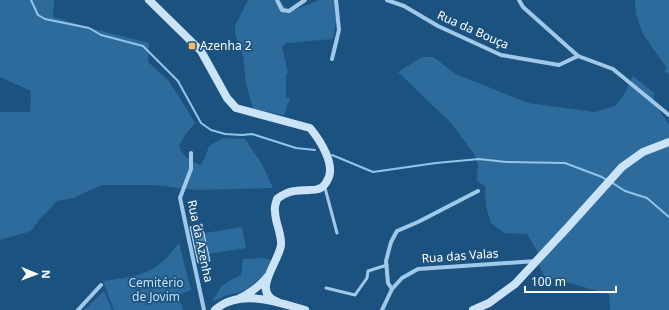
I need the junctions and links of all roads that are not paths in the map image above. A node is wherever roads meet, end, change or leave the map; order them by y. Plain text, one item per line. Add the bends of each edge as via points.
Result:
1 (149, 0) edge
2 (277, 0) edge
3 (305, 0) edge
4 (336, 0) edge
5 (387, 0) edge
6 (519, 0) edge
7 (578, 56) junction
8 (332, 59) dead end
9 (669, 115) edge
10 (669, 142) edge
11 (191, 153) dead end
12 (324, 186) junction
13 (478, 191) dead end
14 (337, 233) dead end
15 (536, 262) junction
16 (387, 265) junction
17 (270, 273) junction
18 (101, 285) dead end
19 (256, 287) junction
20 (326, 288) dead end
21 (392, 289) junction
22 (267, 291) junction
23 (239, 299) junction
24 (259, 299) junction
25 (278, 302) junction
26 (78, 310) edge
27 (204, 310) edge
28 (215, 310) edge
29 (305, 310) edge
30 (382, 310) edge
31 (473, 310) edge

1 - 12 street via 201,51 227,98 236,108 310,128 325,150 330,166 329,178
2 - 3 street via 282,10 289,11
4 - 8 street via 339,30
5 - 7 street, Rua da Bouça via 501,55 559,66
6 - 7 street via 523,7
7 - 9 street via 613,69
10 - 15 street via 643,152 622,167
11 - 27 street, Rua da Azenha via 190,169 180,198
12 - 14 lane
12 - 17 street via 318,190 292,191 277,199 274,211 281,244
13 - 16 street via 397,231 390,242
15 - 21 street, Rua das Valas via 418,269 402,278
15 - 31 street via 515,284 489,303
16 - 20 lane via 368,271 367,278 355,296
16 - 21 street via 388,283
17 - 19 street
17 - 22 street
18 - 26 street
19 - 22 street via 263,286
19 - 23 street
19 - 24 street via 253,291
21 - 30 street, Rua das Valas
22 - 24 street via 266,297
22 - 25 street via 271,299
23 - 24 street
23 - 28 street via 226,302
24 - 25 street
25 - 29 street

